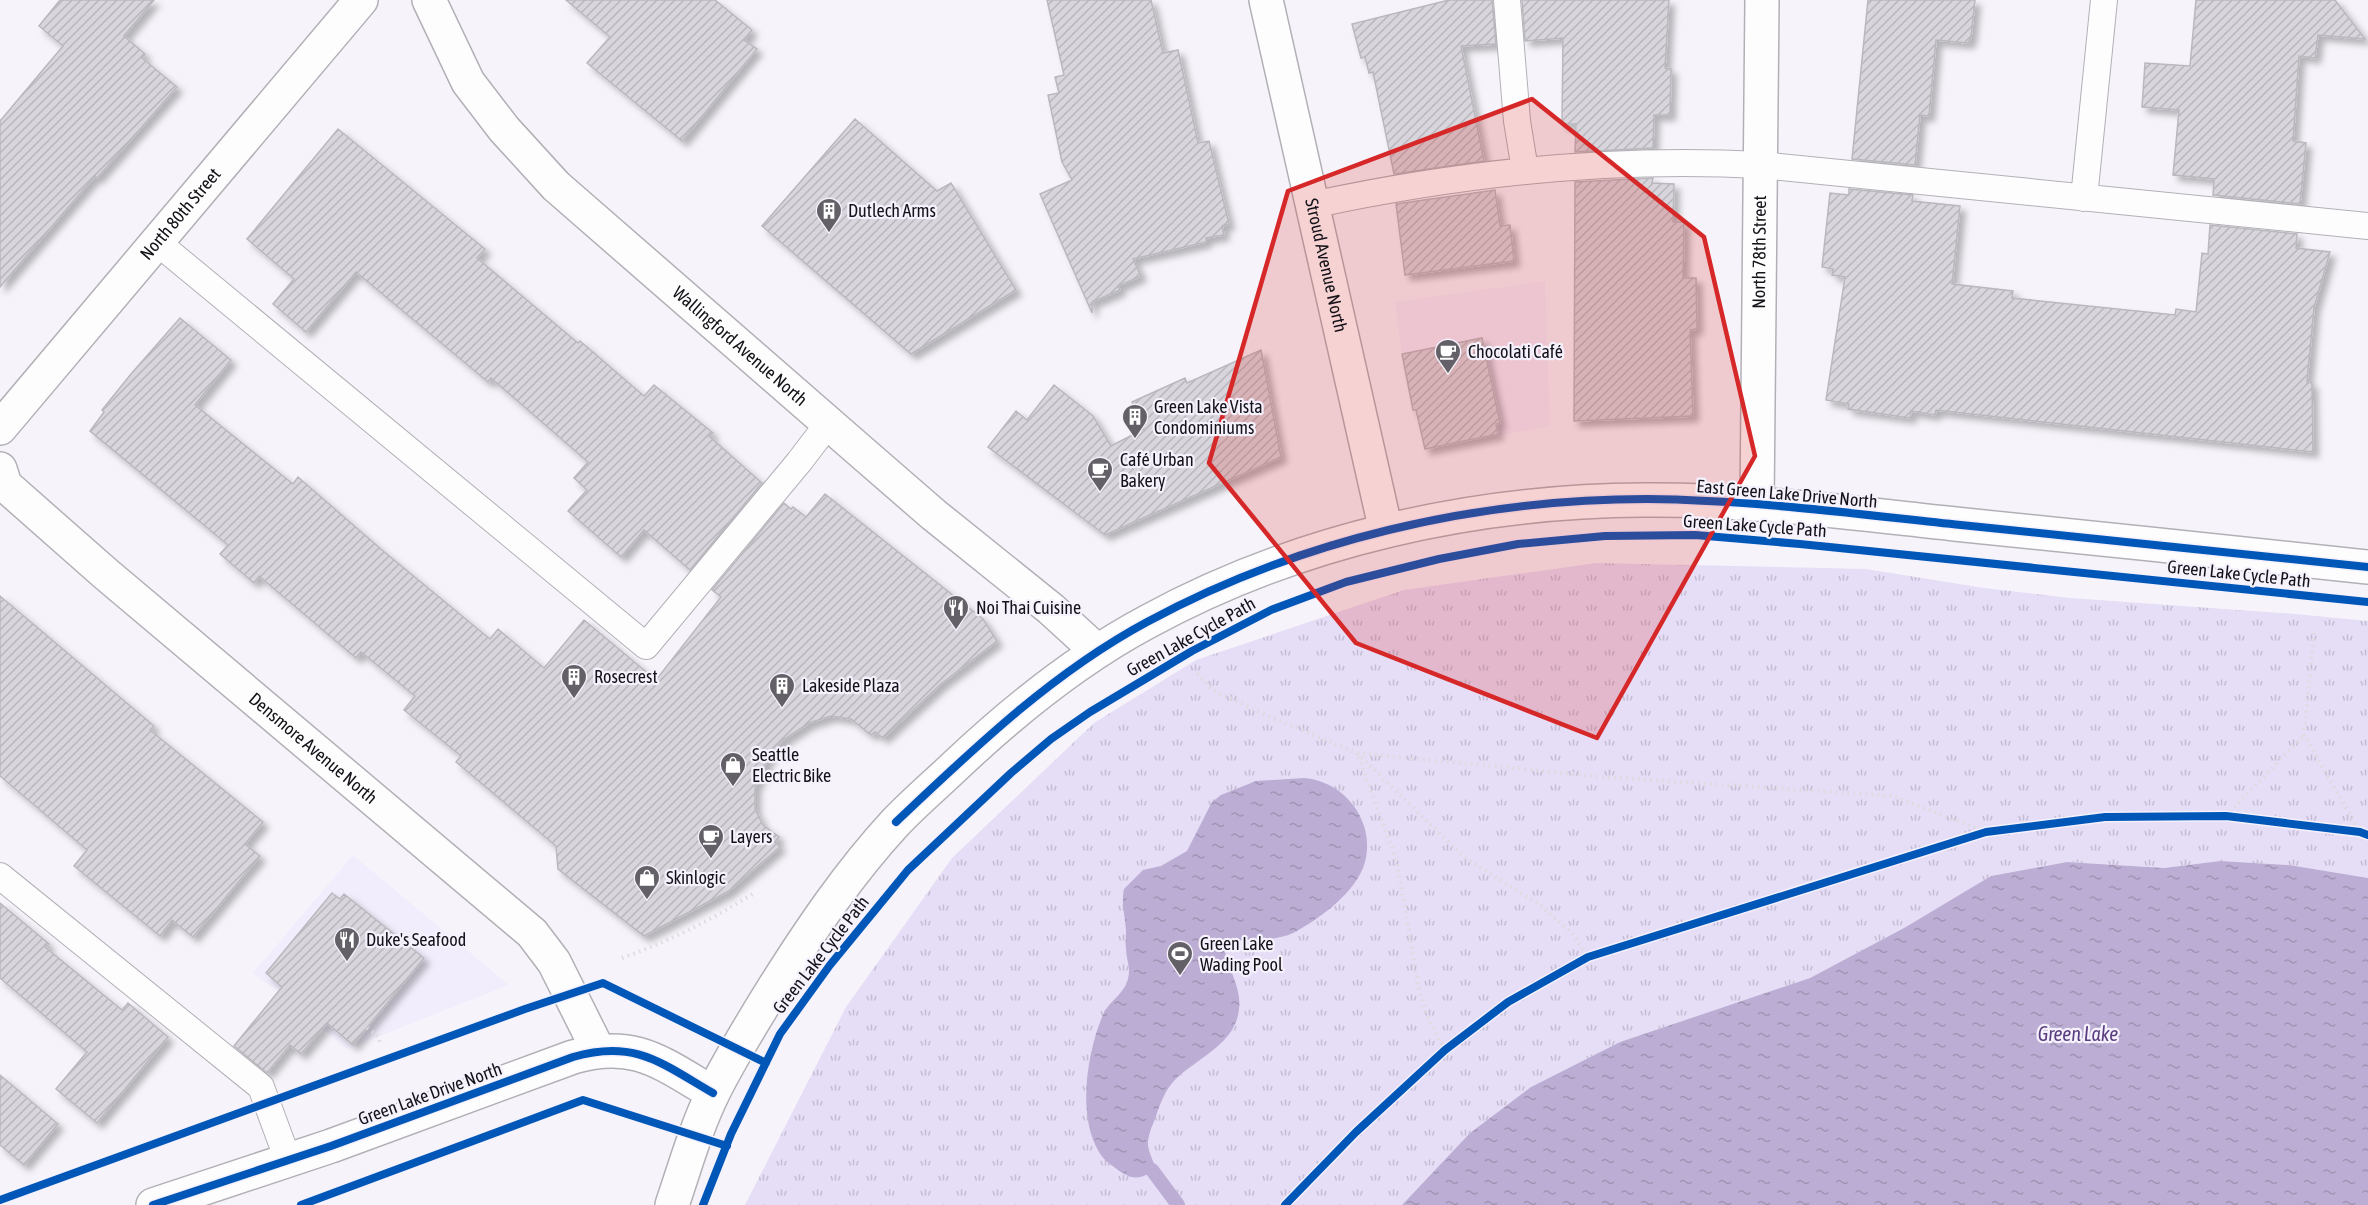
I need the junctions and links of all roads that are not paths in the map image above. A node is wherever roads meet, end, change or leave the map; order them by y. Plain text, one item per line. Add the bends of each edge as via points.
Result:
1 (361, 0) edge
2 (429, 0) edge
3 (1266, 0) edge
4 (1507, 0) edge
5 (1762, 0) edge
6 (2104, 0) edge
7 (1761, 165) junction
8 (1525, 170) junction
9 (2084, 198) junction
10 (1312, 205) junction
11 (2368, 226) edge
12 (158, 243) junction
13 (828, 424) junction
14 (0, 428) edge
15 (0, 469) edge
16 (1757, 504) junction
17 (1386, 531) junction
18 (2368, 567) edge
19 (1097, 651) junction
20 (0, 876) edge
21 (598, 1050) junction
22 (713, 1093) junction
23 (288, 1160) junction
24 (153, 1205) edge
25 (672, 1205) edge

1 - 12 street, North 80th Street
2 - 13 street, Wallingford Avenue North via 468,82 539,169
3 - 10 street, Stroud Avenue North
4 - 8 lane
5 - 7 street, North 78th Street
6 - 9 lane
7 - 8 lane via 1701,162
7 - 9 lane
7 - 16 street, North 78th Street
8 - 10 lane
9 - 11 lane
10 - 17 street, Stroud Avenue North
12 - 13 lane via 646,646
12 - 14 street, North 80th Street
13 - 19 street, Wallingford Avenue North
15 - 21 street, Densmore Avenue North via 5,485 106,574 532,933 554,962
16 - 17 street, East Green Lake Drive North via 1646,499 1566,502 1456,516
16 - 18 street, East Green Lake Drive North
17 - 19 street, East Green Lake Drive North via 1264,568 1215,588
19 - 22 street, East Green Lake Drive North via 991,733 896,822 841,887 805,939
20 - 23 lane via 261,1088
21 - 22 street, Green Lake Drive North via 656,1060
21 - 23 street, Green Lake Drive North
22 - 25 street, East Green Lake Drive North
23 - 24 street, Green Lake Drive North

